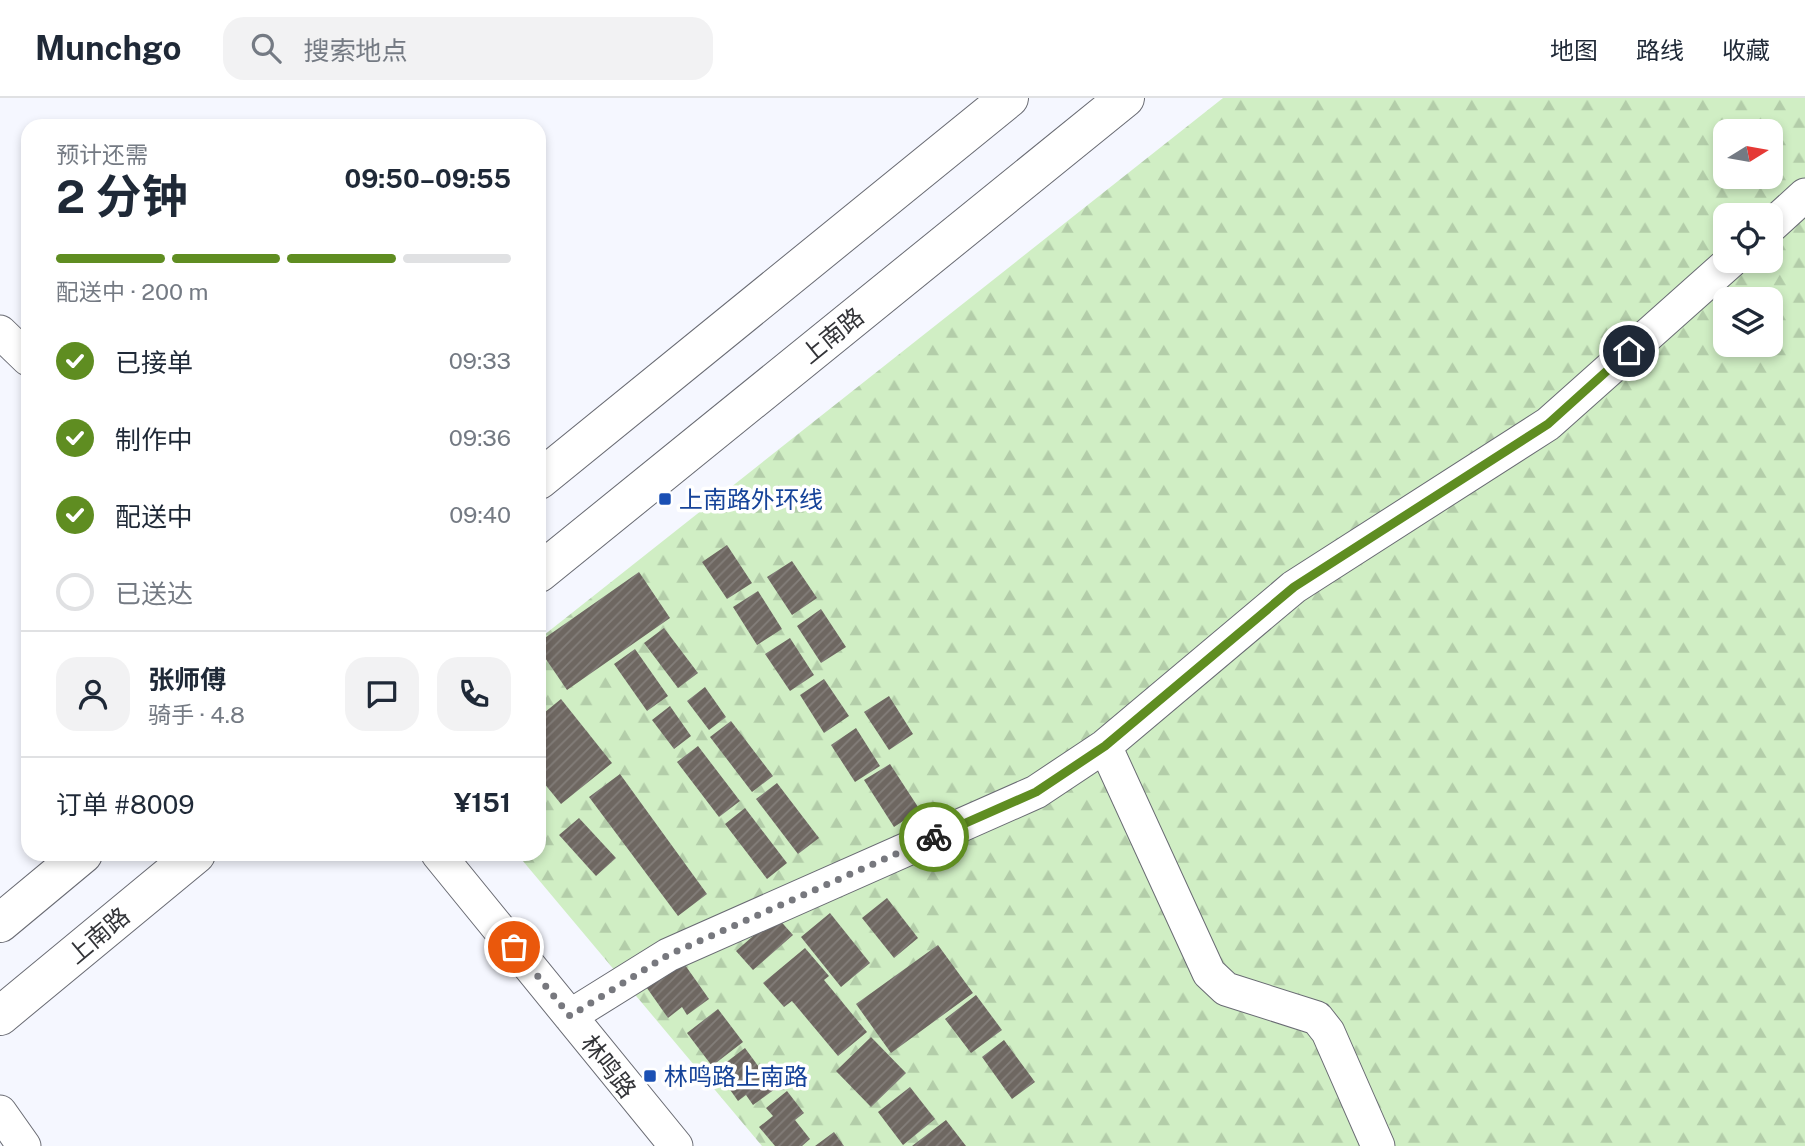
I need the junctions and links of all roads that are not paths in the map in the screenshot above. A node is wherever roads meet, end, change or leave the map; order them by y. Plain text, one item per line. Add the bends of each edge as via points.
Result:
1 (1009, 98) edge
2 (1125, 98) edge
3 (1805, 195) edge
4 (1783, 215) edge
5 (1718, 273) edge
6 (0, 332) edge
7 (21, 352) edge
8 (546, 474) edge
9 (546, 567) edge
10 (1105, 746) junction
11 (75, 861) edge
12 (188, 861) edge
13 (444, 861) edge
14 (0, 923) edge
15 (0, 1016) edge
16 (570, 1016) junction
17 (0, 1112) edge
18 (24, 1146) edge
19 (676, 1146) edge
20 (1378, 1146) edge

1 - 8 main road
2 - 9 main road, 上南路
3 - 4 street
5 - 10 street via 1548,424 1294,587
6 - 7 street
10 - 16 street via 1036,792 668,955
10 - 20 street via 1209,973 1226,989 1317,1018 1328,1032
11 - 14 main road
12 - 15 main road, 上南路
13 - 16 street, 林鸣路
16 - 19 street, 林鸣路
17 - 18 street

